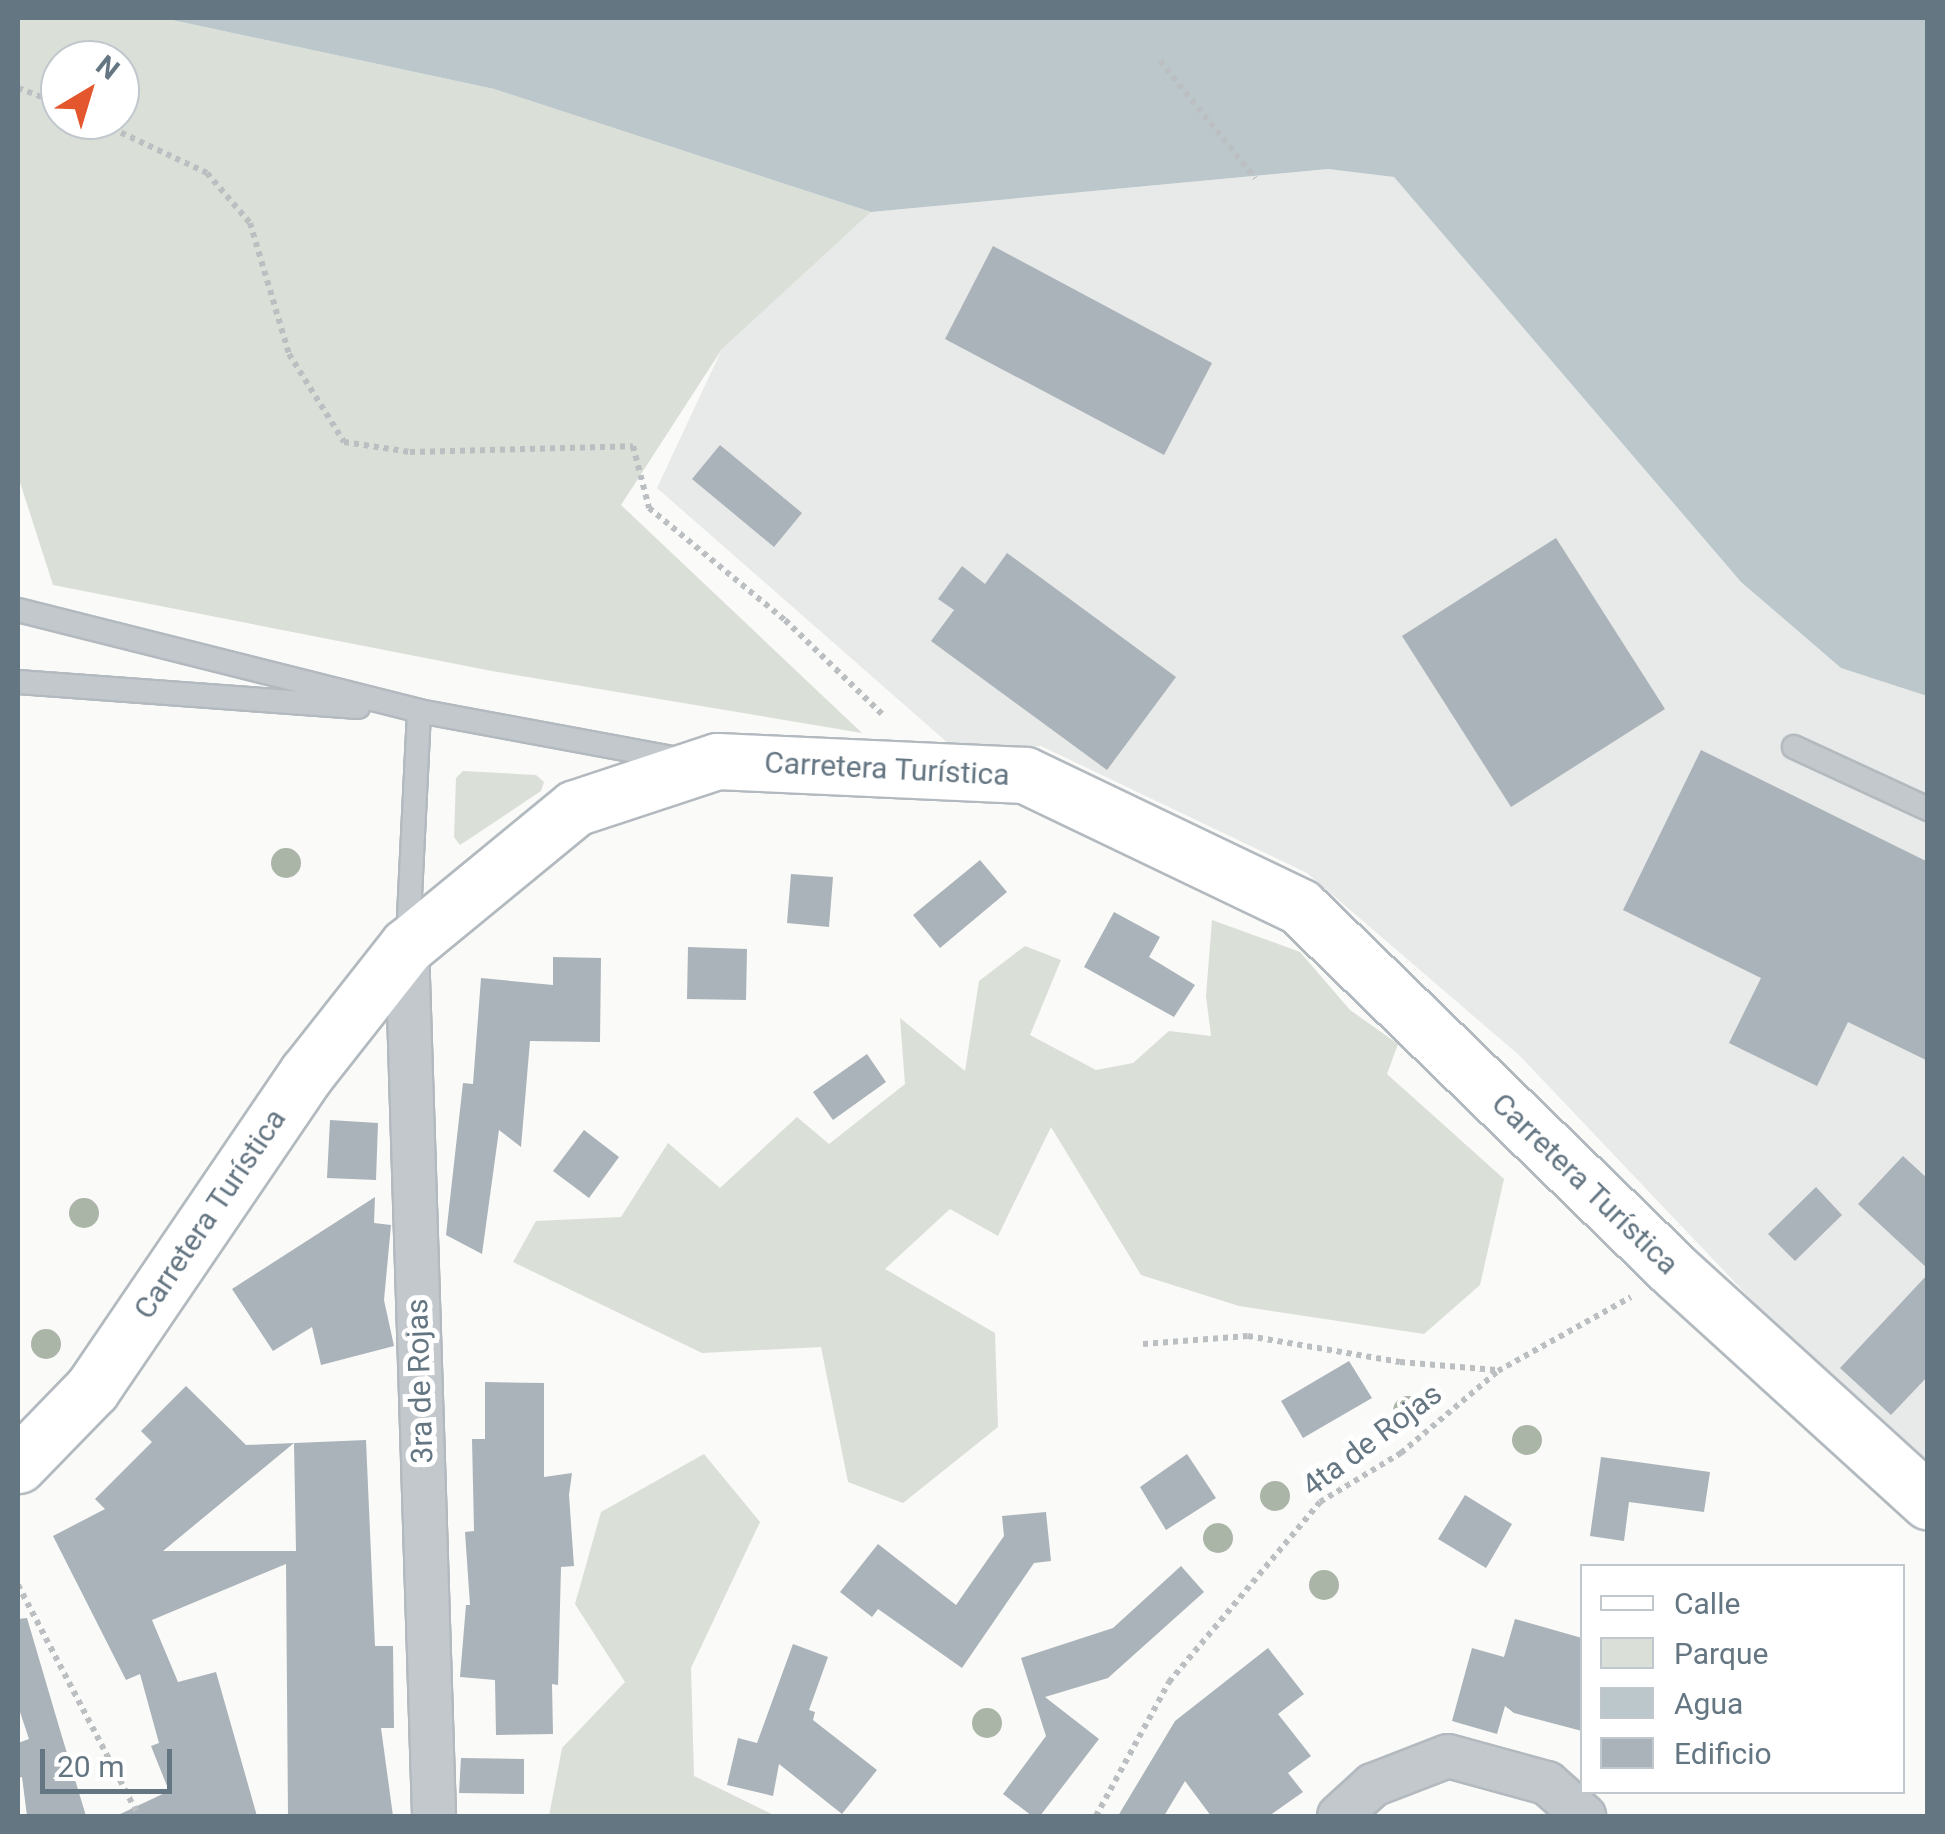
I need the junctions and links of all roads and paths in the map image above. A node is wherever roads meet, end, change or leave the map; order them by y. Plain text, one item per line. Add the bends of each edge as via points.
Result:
1 (1160, 61) dead end
2 (137, 140) edge
3 (1255, 178) dead end
4 (18, 610) edge
5 (18, 682) edge
6 (419, 711) junction
7 (1794, 746) dead end
8 (706, 764) junction
9 (940, 770) junction
10 (1928, 809) edge
11 (408, 946) junction
12 (1676, 1272) junction
13 (1143, 1344) dead end
14 (1498, 1370) junction
15 (18, 1465) edge
16 (1928, 1502) edge
17 (18, 1585) edge
18 (140, 1816) edge
19 (434, 1816) edge
20 (1096, 1816) edge
21 (1339, 1816) edge
22 (1584, 1816) edge

1 - 3 path
2 - 9 path via 207,172 250,223 289,354 344,442 410,452 633,446 649,508 785,620
4 - 6 lane
5 - 6 lane
6 - 8 lane
6 - 11 lane
7 - 10 lane
8 - 9 main road, Carretera Turística
8 - 11 main road, Carretera Turística via 575,808
9 - 12 main road, Carretera Turística via 1025,775 1300,907
11 - 15 main road, Carretera Turística via 307,1073 92,1389
11 - 19 street, 3ra de Rojas
12 - 14 path, 4ta de Rojas
12 - 16 main road, Carretera Turística
13 - 14 path via 1248,1336 1400,1362
14 - 20 path, 4ta de Rojas via 1401,1453 1320,1502 1169,1682
17 - 18 path
21 - 22 street via 1372,1785 1448,1756 1547,1783

